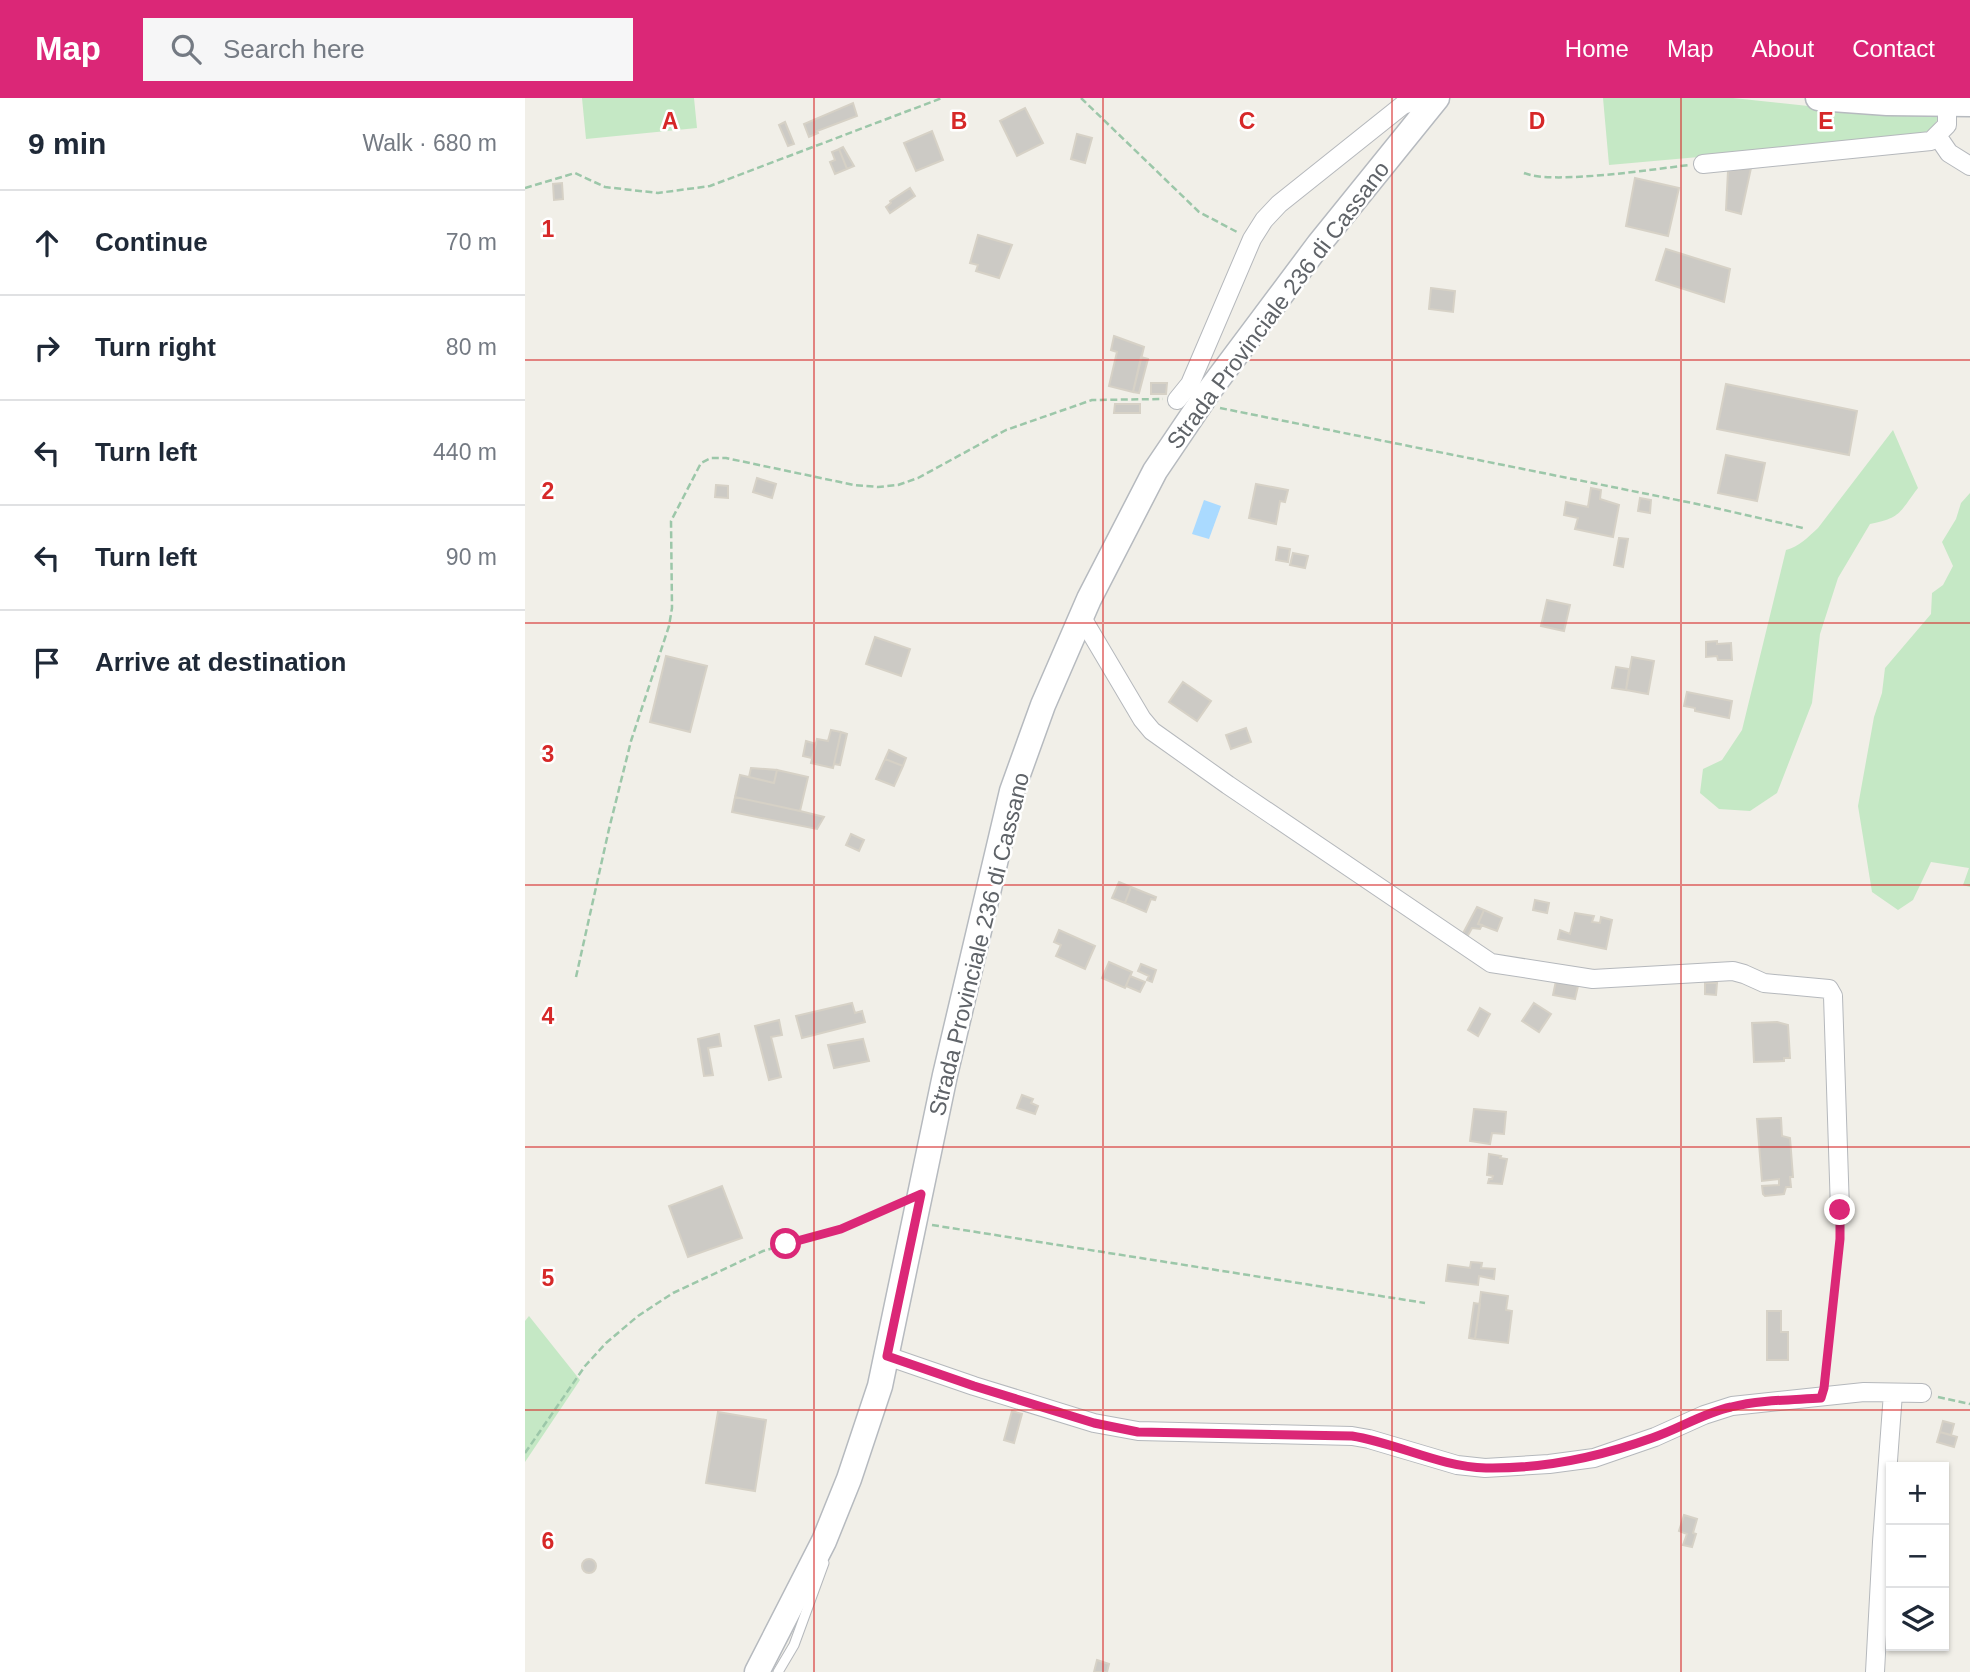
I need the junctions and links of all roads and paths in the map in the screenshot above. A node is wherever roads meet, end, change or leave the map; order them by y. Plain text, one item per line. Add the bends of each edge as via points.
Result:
1 (942, 98) edge
2 (1081, 98) edge
3 (1818, 98) edge
4 (1437, 100) edge
5 (1958, 104) edge
6 (1938, 137) junction
7 (1703, 164) joint
8 (1970, 166) edge
9 (1524, 173) dead end
10 (525, 188) edge
11 (1252, 239) junction
12 (1203, 399) junction
13 (1177, 400) joint
14 (1803, 528) dead end
15 (1081, 616) junction
16 (576, 977) dead end
17 (921, 1194) junction
18 (1840, 1210) joint
19 (915, 1222) junction
20 (1425, 1303) dead end
21 (887, 1356) junction
22 (1893, 1393) junction
23 (1921, 1393) joint
24 (1821, 1398) junction
25 (1970, 1404) edge
26 (525, 1453) edge
27 (824, 1541) junction
28 (757, 1672) edge
29 (778, 1672) edge
30 (1875, 1672) edge

1 - 10 path via 711,186 658,193 605,187 575,173
2 - 11 path via 1199,212
3 - 5 main road
4 - 11 street via 1403,105 1372,128 1279,204
4 - 12 main road, Strada Provinciale 236 di Cassano via 1311,254
5 - 6 street
6 - 7 street via 1917,144
6 - 8 street via 1949,153
7 - 9 path via 1569,176
11 - 13 street via 1189,384
12 - 14 path via 1218,407
12 - 15 main road, Strada Provinciale 236 di Cassano via 1156,471
13 - 16 path via 1092,400 1006,430 898,485 854,485 726,458 701,463 671,521 669,626 631,741
15 - 17 main road, Strada Provinciale 236 di Cassano via 1013,791
15 - 18 street via 1152,731 1491,963 1593,979 1733,971 1764,984 1829,989 1833,996
17 - 19 main road, Strada Provinciale 236 di Cassano
17 - 26 path via 841,1229 762,1251 673,1293 606,1343
18 - 24 path
19 - 20 path
19 - 21 main road, Strada Provinciale 236 di Cassano
21 - 24 street via 1094,1423 1138,1432 1352,1436 1457,1465 1485,1468 1594,1458 1733,1406
21 - 27 main road, Strada Provinciale 236 di Cassano via 849,1479
22 - 23 street
22 - 24 street
22 - 30 street
23 - 25 path
27 - 28 main road, Strada Provinciale 236 di Cassano
27 - 29 lane via 827,1554 819,1581

